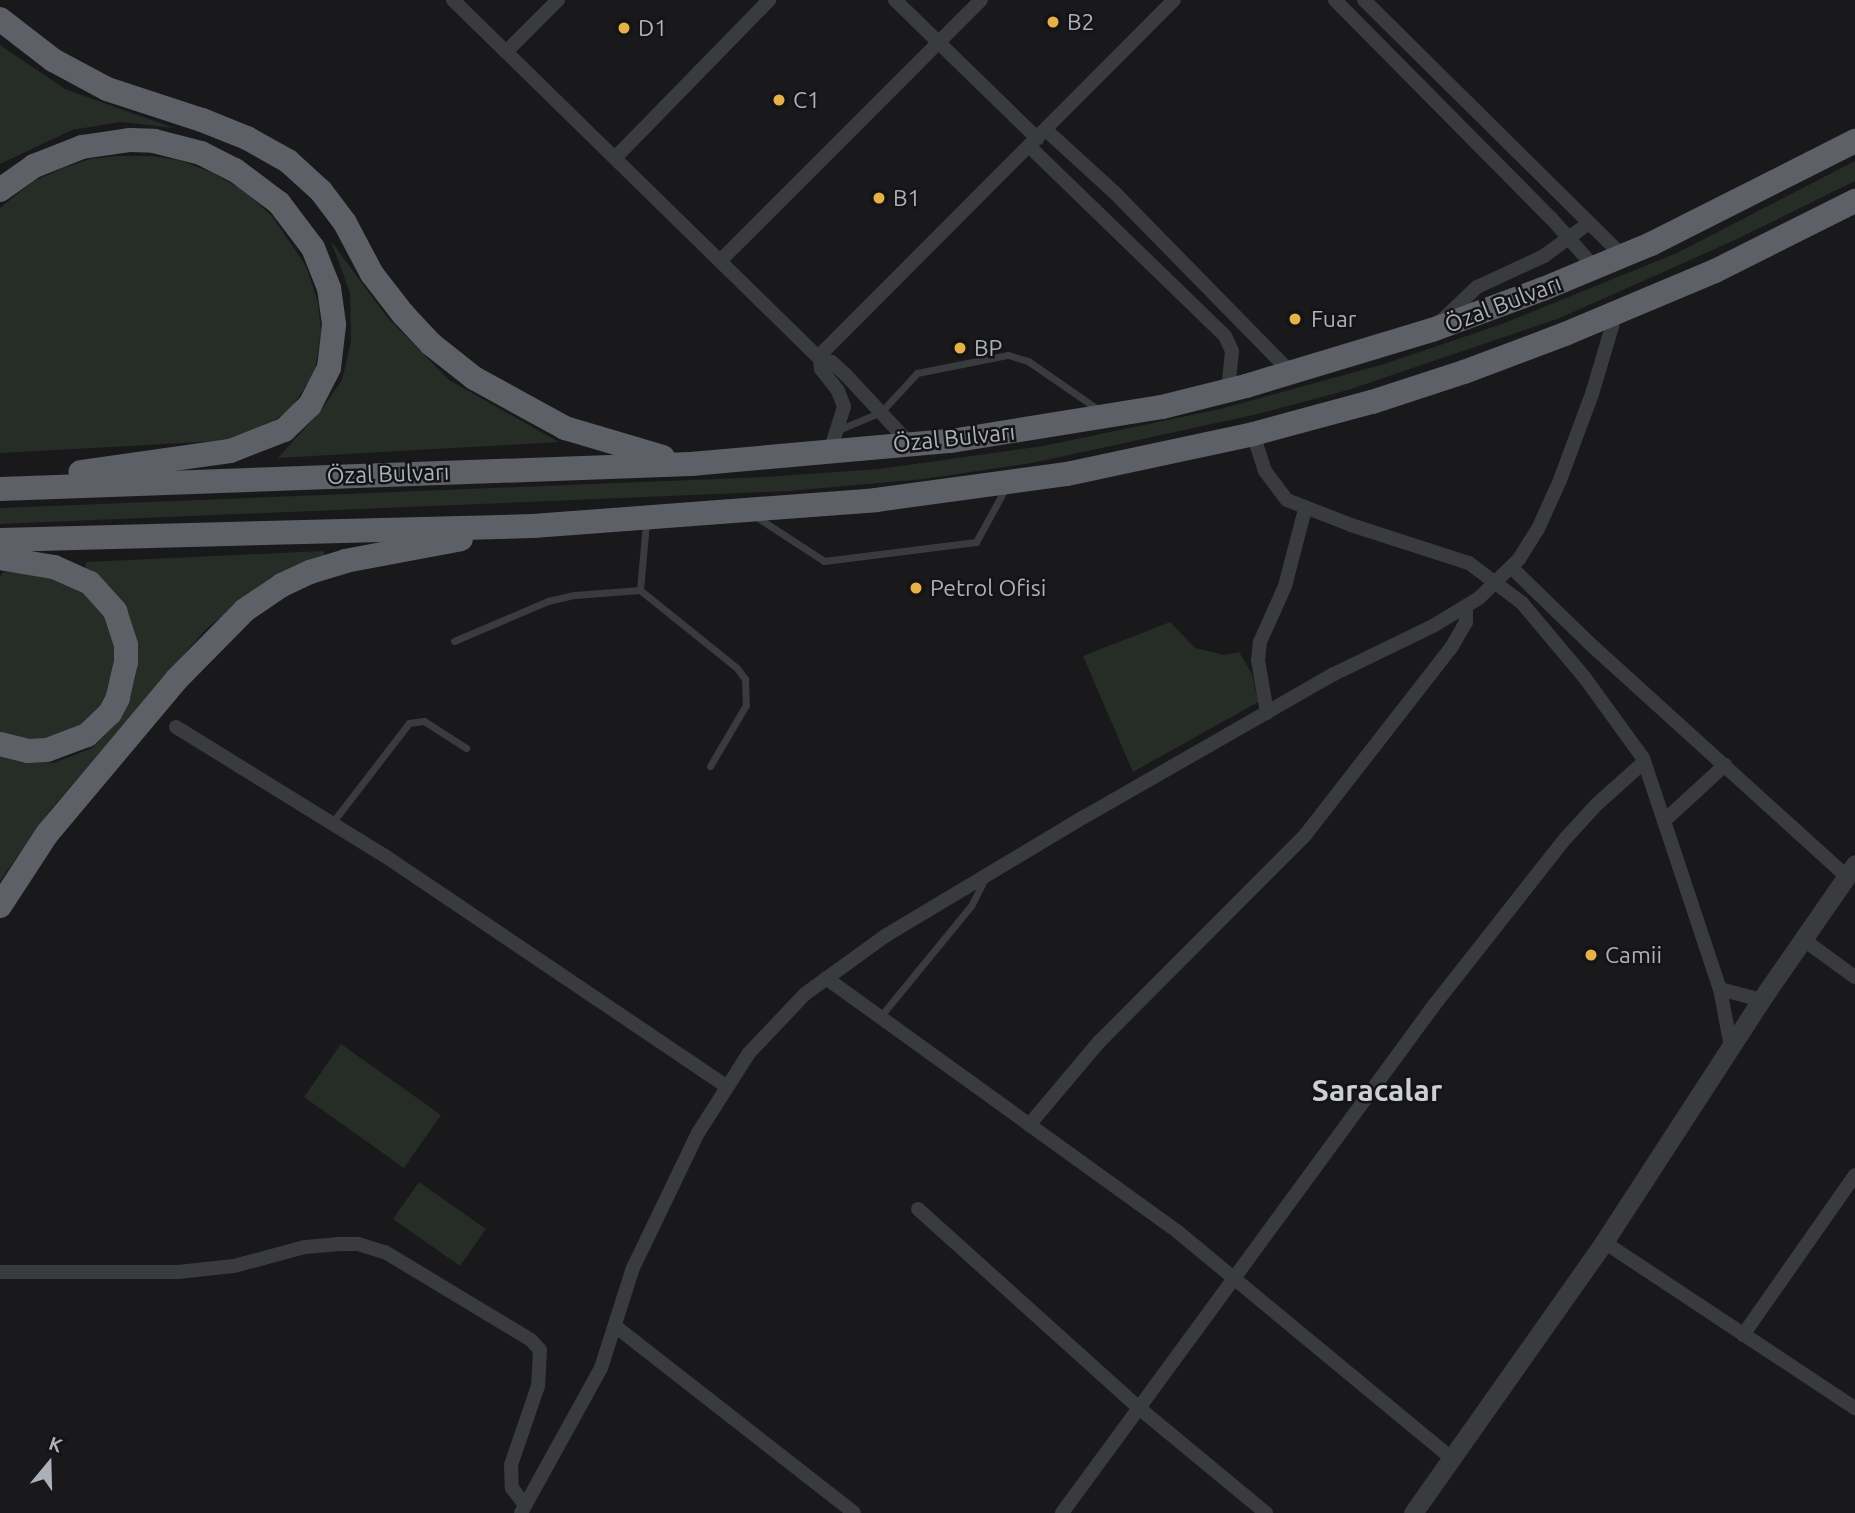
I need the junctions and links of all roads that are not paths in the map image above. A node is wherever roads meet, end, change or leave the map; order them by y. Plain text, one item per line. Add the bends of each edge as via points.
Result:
1 (453, 0) edge
2 (558, 0) edge
3 (769, 0) edge
4 (895, 0) edge
5 (981, 0) edge
6 (1174, 0) edge
7 (1335, 0) edge
8 (1364, 0) edge
9 (0, 19) edge
10 (938, 43) junction
11 (506, 52) junction
12 (1038, 139) junction
13 (1855, 141) edge
14 (615, 158) junction
15 (0, 190) edge
16 (1855, 201) edge
17 (1589, 223) junction
18 (1568, 236) junction
19 (1623, 256) junction
20 (720, 261) junction
21 (1595, 268) junction
22 (1616, 313) junction
23 (1432, 330) junction
24 (819, 358) junction
25 (1291, 373) junction
26 (1228, 391) junction
27 (881, 412) junction
28 (1108, 417) junction
29 (1253, 434) junction
30 (834, 441) junction
31 (910, 444) junction
32 (691, 464) junction
33 (0, 484) edge
34 (1007, 484) junction
35 (0, 489) edge
36 (1305, 509) junction
37 (750, 511) junction
38 (646, 518) junction
39 (533, 526) junction
40 (0, 540) edge
41 (0, 558) edge
42 (1511, 567) junction
43 (1497, 581) junction
44 (640, 590) junction
45 (1466, 606) junction
46 (454, 640) dead end
47 (1267, 713) junction
48 (176, 727) dead end
49 (0, 744) edge
50 (466, 748) dead end
51 (1644, 762) junction
52 (1725, 765) junction
53 (710, 766) dead end
54 (1664, 821) junction
55 (331, 823) junction
56 (1850, 870) edge
57 (986, 876) junction
58 (0, 906) edge
59 (1804, 940) junction
60 (1855, 977) edge
61 (826, 978) junction
62 (1720, 989) junction
63 (1761, 1000) junction
64 (880, 1017) junction
65 (1731, 1047) junction
66 (726, 1086) junction
67 (1029, 1125) junction
68 (1855, 1175) edge
69 (918, 1209) dead end
70 (1604, 1241) junction
71 (0, 1272) edge
72 (1236, 1278) junction
73 (615, 1326) junction
74 (1743, 1335) junction
75 (1139, 1408) junction
76 (1855, 1408) edge
77 (1451, 1459) junction
78 (523, 1509) edge
79 (854, 1513) edge
80 (1062, 1513) edge
81 (1266, 1513) edge
82 (1413, 1513) edge

1 - 11 street
2 - 11 street
3 - 14 street
4 - 10 street
5 - 10 street
6 - 12 street
7 - 18 street
8 - 17 street
9 - 32 highway via 53,60 107,89 202,120 288,161 321,191 345,223 372,274 403,314 431,344 474,378 565,428
10 - 12 street
10 - 20 street
11 - 14 street
12 - 24 street
12 - 25 street via 1114,192
12 - 26 street via 1225,335 1232,351
13 - 19 highway, Özal Bulvarı
14 - 20 street
15 - 33 highway via 34,166 82,147 154,141 201,153 260,188 299,226 322,266 334,325 329,368 321,388 298,419 270,438 230,451
16 - 22 highway via 1716,271
17 - 18 street
17 - 19 street
18 - 21 street
18 - 23 street via 1544,256 1469,292
19 - 21 highway, Özal Bulvarı
20 - 24 street
21 - 23 highway, Özal Bulvarı
22 - 29 highway via 1464,372
22 - 42 street via 1560,480 1538,529
23 - 25 highway, Özal Bulvarı
24 - 27 street via 832,362
24 - 30 street via 844,407
25 - 26 highway, Özal Bulvarı
26 - 28 highway, Özal Bulvarı
27 - 28 lane via 917,373 1008,355 1028,361
27 - 30 lane
27 - 31 street
28 - 31 highway, Özal Bulvarı
29 - 34 highway
29 - 36 street via 1273,485 1287,500
30 - 31 highway, Özal Bulvarı
30 - 32 highway, Özal Bulvarı
32 - 35 highway, Özal Bulvarı
34 - 37 highway
34 - 37 lane via 976,542 824,561
36 - 43 street via 1457,558
36 - 47 street via 1285,586 1260,642 1258,660
37 - 38 highway
38 - 39 highway
38 - 44 lane
39 - 40 highway
39 - 58 highway via 345,561 282,585 245,610 176,680 47,834
41 - 49 highway via 54,567 90,583 115,611 126,645 114,705 87,735 47,750
42 - 43 street
42 - 52 street
43 - 45 street
43 - 51 street via 1522,603 1586,678
44 - 46 lane via 548,600
44 - 53 lane via 745,679 746,705
45 - 47 street
45 - 67 street via 1466,622 1451,648 1306,834 1099,1042
47 - 57 street
48 - 55 street
50 - 55 lane via 424,721 409,723
51 - 54 street
51 - 72 street via 1596,805 1549,859 1435,1004
52 - 54 street
52 - 56 street
54 - 62 street
55 - 66 street
56 - 59 street
57 - 61 street via 885,936
57 - 64 lane via 971,906
59 - 60 street
59 - 63 street
61 - 64 street
61 - 66 street via 749,1053
62 - 63 street
62 - 65 street
63 - 65 street
64 - 67 street
65 - 70 street
66 - 73 street via 698,1133 633,1268
67 - 72 street
68 - 74 street
69 - 75 street
70 - 74 street
70 - 77 street
71 - 78 street via 178,1272 234,1266 305,1247 337,1244 358,1244 384,1252 531,1340 540,1350 538,1386 511,1465 512,1488
72 - 75 street
72 - 77 street
73 - 78 street via 601,1368
73 - 79 street
74 - 76 street
75 - 80 street
75 - 81 street
77 - 82 street

